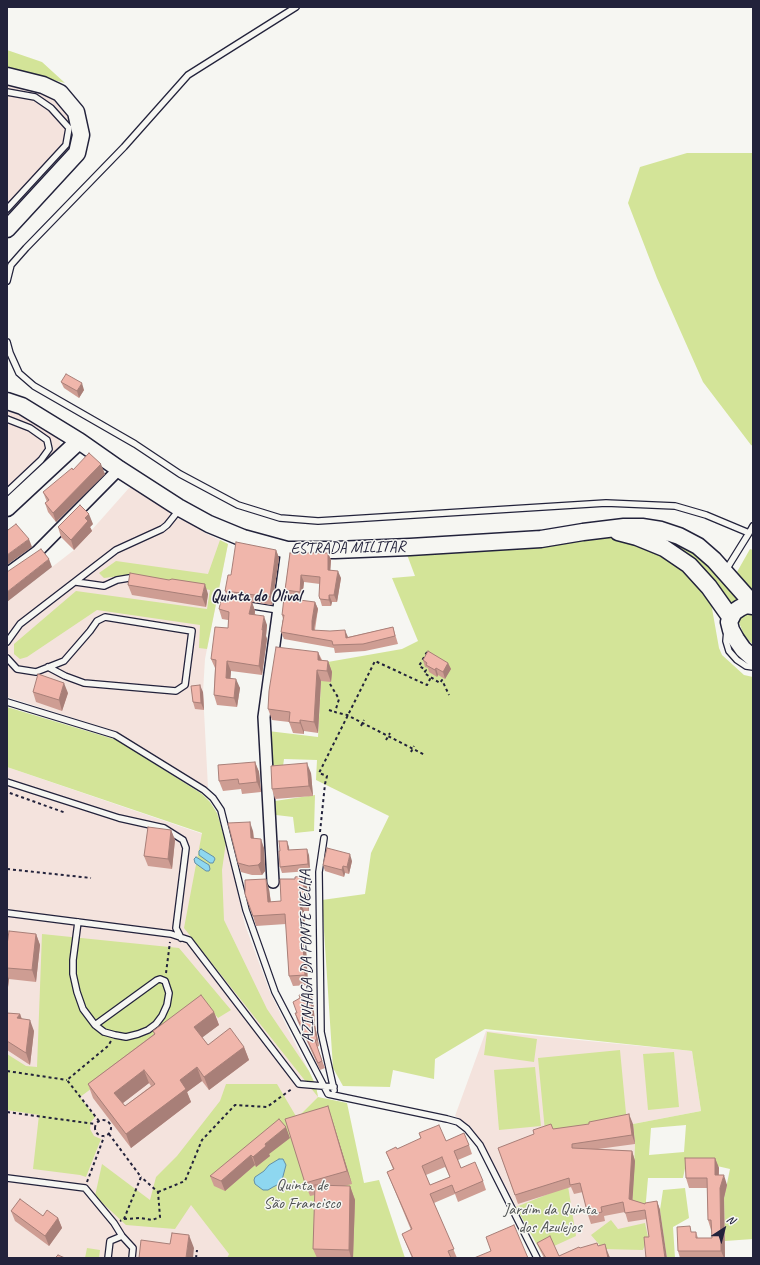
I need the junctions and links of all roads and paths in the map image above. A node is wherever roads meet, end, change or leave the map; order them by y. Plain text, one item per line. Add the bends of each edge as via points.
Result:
1 (296, 7) edge
2 (7, 76) edge
3 (7, 92) edge
4 (7, 209) edge
5 (7, 229) edge
6 (7, 281) edge
7 (7, 342) edge
8 (7, 401) edge
9 (7, 419) edge
10 (79, 441) junction
11 (119, 470) junction
12 (7, 492) edge
13 (7, 508) edge
14 (180, 508) junction
15 (753, 526) edge
16 (607, 529) junction
17 (748, 533) junction
18 (287, 550) junction
19 (725, 572) junction
20 (7, 574) edge
21 (143, 581) edge
22 (76, 582) junction
23 (282, 604) junction
24 (244, 605) edge
25 (753, 605) edge
26 (730, 620) junction
27 (7, 642) edge
28 (427, 652) edge
29 (7, 658) edge
30 (753, 658) edge
31 (48, 667) junction
32 (753, 667) edge
33 (430, 677) junction
34 (330, 684) dead end
35 (449, 695) dead end
36 (7, 702) edge
37 (329, 710) dead end
38 (334, 712) junction
39 (347, 715) junction
40 (364, 720) dead end
41 (362, 724) junction
42 (390, 733) dead end
43 (388, 737) junction
44 (386, 740) dead end
45 (414, 746) dead end
46 (411, 750) junction
47 (425, 755) dead end
48 (7, 782) edge
49 (7, 795) edge
50 (66, 813) dead end
51 (324, 838) joint
52 (7, 868) edge
53 (91, 878) dead end
54 (308, 881) dead end
55 (240, 882) junction
56 (246, 882) edge
57 (273, 882) dead end
58 (294, 882) edge
59 (7, 913) edge
60 (78, 922) junction
61 (171, 934) junction
62 (181, 938) junction
63 (165, 981) junction
64 (95, 1025) junction
65 (114, 1035) junction
66 (7, 1071) edge
67 (67, 1080) junction
68 (299, 1084) junction
69 (323, 1085) junction
70 (334, 1087) junction
71 (335, 1096) junction
72 (7, 1112) edge
73 (99, 1121) junction
74 (96, 1124) junction
75 (109, 1134) junction
76 (104, 1137) junction
77 (141, 1177) junction
78 (7, 1178) edge
79 (85, 1188) junction
80 (158, 1192) junction
81 (124, 1219) junction
82 (114, 1224) junction
83 (122, 1236) junction
84 (197, 1250) dead end
85 (108, 1258) edge
86 (132, 1258) edge
87 (196, 1258) edge
88 (536, 1258) edge

1 - 6 lane via 188,75 124,147 11,265
2 - 5 street via 43,85 60,93 76,112 81,135 77,153
3 - 4 lane via 35,97 51,108 69,128 66,145
7 - 17 lane via 19,374 34,386 135,444 180,474 238,505 280,518 318,521 606,503 675,506 706,515
8 - 10 street, ESTRADA MILITAR via 22,406
9 - 12 lane via 30,428 47,440 49,449
10 - 11 street, ESTRADA MILITAR
10 - 13 street
11 - 14 street, ESTRADA MILITAR
11 - 20 street via 37,552
14 - 18 street, ESTRADA MILITAR via 228,532
14 - 22 lane via 162,529 116,550
15 - 17 lane
16 - 18 street, ESTRADA MILITAR via 541,539 410,547
16 - 19 street, ESTRADA MILITAR via 642,527 679,536 698,546
16 - 26 street, ESTRADA MILITAR via 638,537 664,548 689,565 709,587
17 - 19 lane
18 - 23 street, AZINHAGA DA FONTE VELHA
19 - 25 street, ESTRADA MILITAR
21 - 22 lane via 129,578 104,586
22 - 27 lane via 20,624
23 - 24 lane
23 - 57 street, AZINHAGA DA FONTE VELHA via 264,717
25 - 26 street, ESTRADA MILITAR via 740,608 734,612
26 - 30 street, ESTRADA MILITAR via 730,630 736,640
26 - 32 lane via 726,633 729,651 736,660
28 - 33 path via 419,666 426,670 424,673
29 - 31 lane via 17,669 36,672
31 - 31 lane via 64,661 97,621 105,618 192,631 185,685 176,691 84,683
33 - 35 path via 440,683 442,680
33 - 39 path via 427,685 376,661
34 - 38 path via 339,699
36 - 55 lane, AZINHAGA DA FONTE VELHA via 115,735 204,790 221,810
37 - 38 path
38 - 39 path
39 - 41 path
39 - 51 path via 319,772 326,776 320,837
40 - 41 path
41 - 43 path
42 - 43 path
43 - 44 path
43 - 46 path
45 - 46 path
46 - 47 path
48 - 62 lane via 119,818 164,828 183,840 186,848 176,928
49 - 50 path via 7,792
51 - 70 lane, AZINHAGA DA FONTE VELHA via 319,872 321,1032
52 - 53 path
54 - 58 lane
55 - 56 lane
55 - 69 lane, AZINHAGA DA FONTE VELHA via 246,910 275,992
59 - 60 lane
60 - 61 lane
60 - 64 lane via 73,960 74,980 83,1008
61 - 62 lane
61 - 63 path
62 - 68 lane via 189,940
63 - 64 lane via 157,980
63 - 65 lane via 169,993 167,1005 156,1024 138,1034 126,1037
64 - 65 lane via 104,1032
65 - 67 path via 108,1046
66 - 67 path
67 - 73 path
68 - 69 lane
68 - 80 path via 267,1107 235,1105 202,1140 186,1181
69 - 70 lane
69 - 71 lane, AZINHAGA DA FONTE VELHA via 328,1094
70 - 71 lane, AZINHAGA DA FONTE VELHA
71 - 88 lane via 448,1119 458,1122 467,1129 480,1145
72 - 74 path
73 - 74 path
73 - 75 path via 105,1120 110,1123
74 - 76 path via 95,1132
75 - 76 path
75 - 77 path
76 - 79 path
77 - 80 path
77 - 81 path
78 - 79 lane
79 - 82 lane
80 - 81 path via 160,1217 152,1220
81 - 82 path
82 - 83 lane
83 - 85 lane via 110,1241
83 - 86 lane via 133,1248
84 - 87 path

